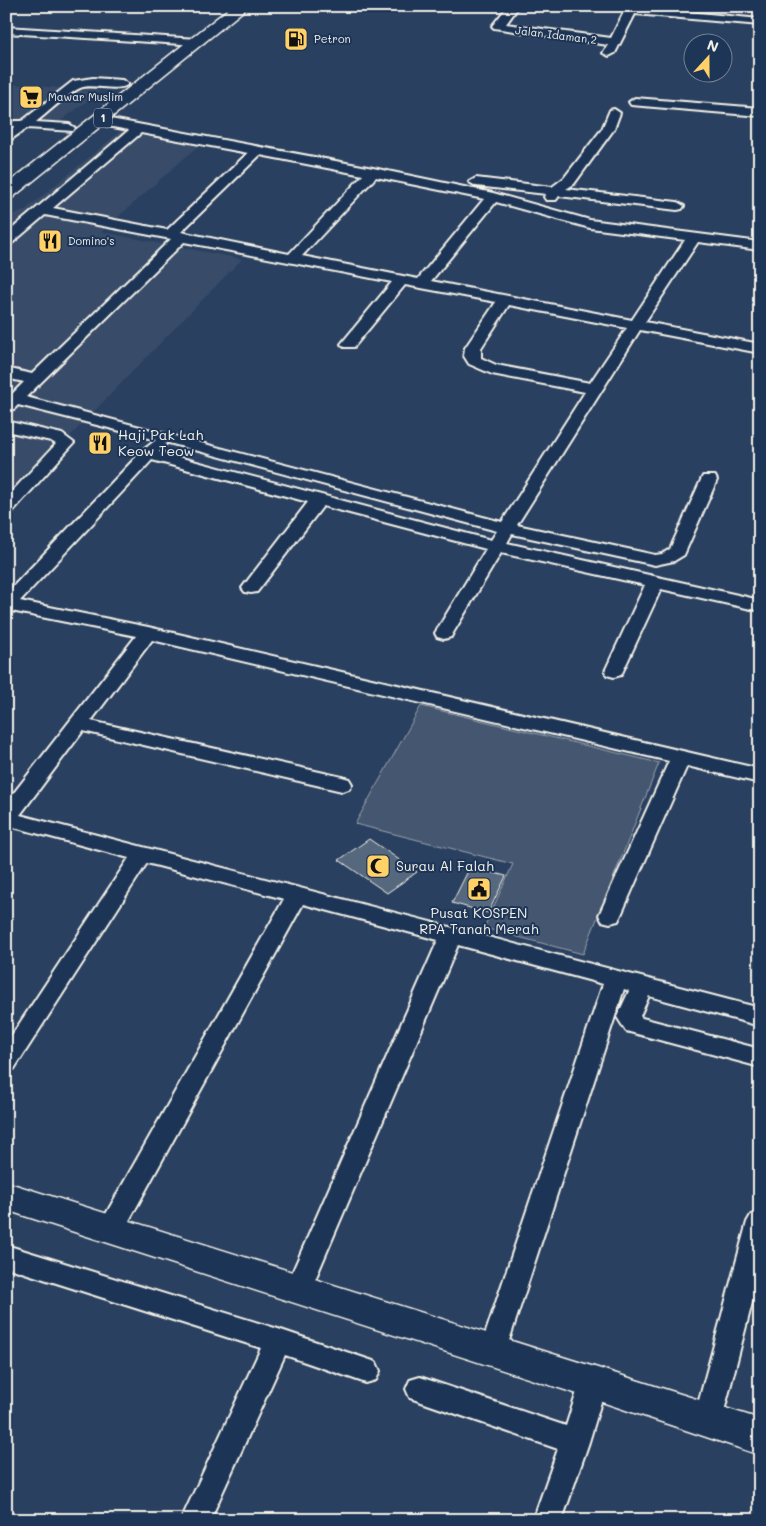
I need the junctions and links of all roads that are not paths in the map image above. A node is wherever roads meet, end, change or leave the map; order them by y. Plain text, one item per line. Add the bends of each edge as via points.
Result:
1 (222, 6) edge
2 (242, 6) edge
3 (514, 6) edge
4 (632, 8) edge
5 (760, 22) edge
6 (6, 30) edge
7 (179, 40) junction
8 (198, 42) junction
9 (614, 42) junction
10 (608, 54) dead end
11 (122, 84) junction
12 (635, 102) dead end
13 (760, 112) edge
14 (614, 113) dead end
15 (100, 121) junction
16 (6, 124) edge
17 (24, 125) junction
18 (69, 128) junction
19 (139, 128) junction
20 (6, 139) edge
21 (258, 150) junction
22 (373, 172) junction
23 (6, 176) edge
24 (392, 176) junction
25 (553, 193) junction
26 (6, 194) edge
27 (493, 197) junction
28 (677, 206) dead end
29 (42, 210) junction
30 (545, 213) junction
31 (176, 235) junction
32 (694, 237) junction
33 (6, 241) edge
34 (760, 246) edge
35 (293, 258) junction
36 (402, 279) junction
37 (422, 283) junction
38 (505, 300) junction
39 (634, 326) junction
40 (349, 344) dead end
41 (760, 350) edge
42 (6, 373) edge
43 (36, 380) junction
44 (596, 389) junction
45 (9, 401) edge
46 (6, 426) edge
47 (164, 437) junction
48 (148, 454) junction
49 (709, 480) dead end
50 (319, 499) junction
51 (6, 508) edge
52 (506, 528) junction
53 (496, 546) junction
54 (655, 583) junction
55 (251, 588) dead end
56 (6, 604) edge
57 (760, 606) edge
58 (444, 633) dead end
59 (148, 634) junction
60 (614, 671) dead end
61 (78, 724) junction
62 (681, 757) junction
63 (760, 776) edge
64 (342, 784) dead end
65 (142, 854) junction
66 (297, 895) junction
67 (610, 915) dead end
68 (451, 936) junction
69 (616, 979) junction
70 (642, 986) junction
71 (760, 1017) edge
72 (760, 1058) edge
73 (6, 1064) edge
74 (6, 1196) edge
75 (760, 1222) edge
76 (111, 1230) junction
77 (6, 1256) edge
78 (298, 1289) junction
79 (278, 1341) junction
80 (493, 1350) junction
81 (366, 1371) dead end
82 (593, 1382) junction
83 (420, 1389) dead end
84 (708, 1419) junction
85 (760, 1438) edge
86 (575, 1442) junction
87 (195, 1520) edge
88 (547, 1520) edge

1 - 7 main road, 1
2 - 8 main road, 1
3 - 9 street, Jalan Idaman 2 via 498,26
4 - 5 street
4 - 9 street
6 - 7 street
7 - 8 street
7 - 11 main road, 1
8 - 15 main road, 1
9 - 10 street
11 - 17 street via 77,84
11 - 18 main road, 1
12 - 13 street
14 - 25 street via 608,130 569,181
15 - 19 street
15 - 26 main road, 1
16 - 17 street
17 - 18 street
17 - 20 street
18 - 23 main road, 1
19 - 21 street
19 - 29 street
21 - 22 street
21 - 31 street
22 - 24 street
22 - 35 street
24 - 25 street via 438,177
24 - 27 street
25 - 28 street
25 - 30 street
27 - 30 street
27 - 37 street
29 - 31 street
29 - 33 street
30 - 32 street via 590,224
31 - 35 street
31 - 43 street
32 - 34 street
32 - 39 street
35 - 36 street
36 - 37 street
36 - 40 street
37 - 38 street
38 - 39 street
38 - 44 street via 474,348 474,362 492,369
39 - 41 street
39 - 44 street
42 - 43 street
43 - 45 street
44 - 52 street
45 - 47 street
46 - 51 street via 56,437 66,443
47 - 48 street
47 - 52 street
48 - 50 street
48 - 56 street
49 - 52 street via 678,550 664,559 655,560
50 - 53 street
50 - 55 street
52 - 53 street
53 - 54 street
53 - 58 street
54 - 57 street
54 - 60 street
56 - 59 street
59 - 61 street
59 - 62 street
61 - 64 street
61 - 65 street via 6,818
62 - 63 street
62 - 67 street
65 - 66 street
65 - 73 street
66 - 68 street
66 - 76 street
68 - 69 street
68 - 78 street
69 - 70 street
69 - 80 street
70 - 71 street
70 - 72 street via 628,1017 634,1025
74 - 76 main road
75 - 84 street
76 - 78 main road
77 - 79 street
78 - 80 main road
79 - 81 street
79 - 87 street
80 - 82 main road
82 - 84 main road
82 - 86 street
83 - 86 street
84 - 85 main road
86 - 88 street

